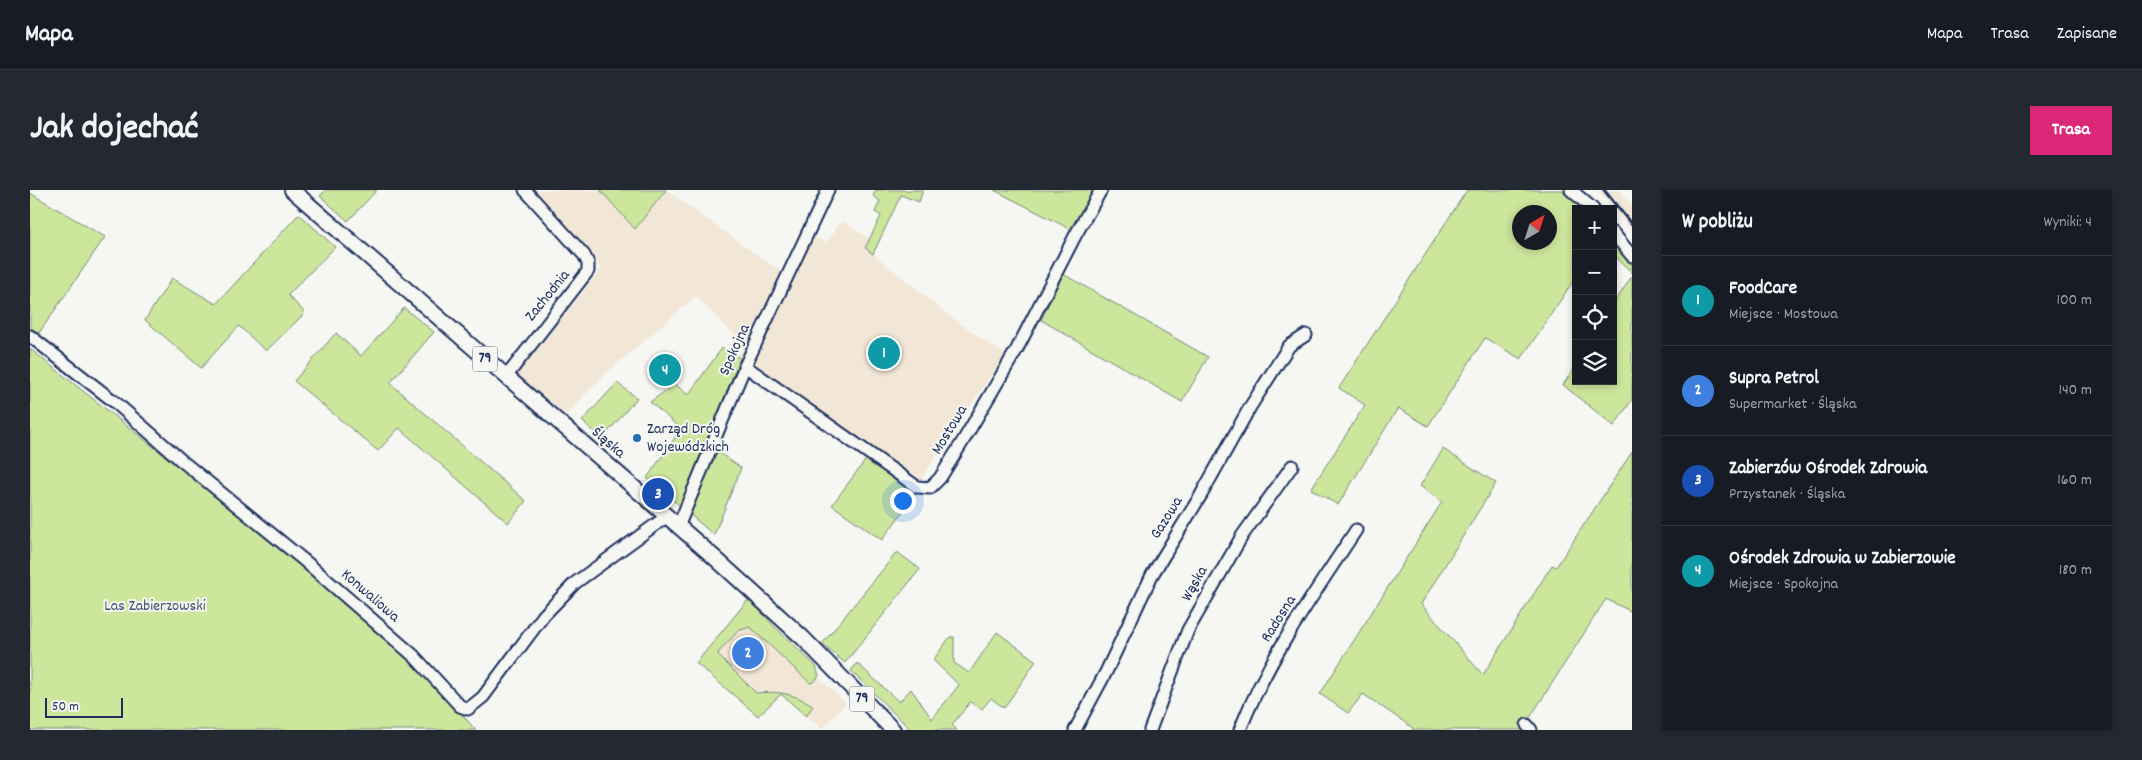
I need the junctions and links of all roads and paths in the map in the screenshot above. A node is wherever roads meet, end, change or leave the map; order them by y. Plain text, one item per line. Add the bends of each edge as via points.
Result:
1 (292, 190) edge
2 (525, 190) edge
3 (828, 190) edge
4 (1101, 190) edge
5 (1571, 190) edge
6 (1588, 205) edge
7 (1617, 238) edge
8 (1632, 256) edge
9 (1306, 335) dead end
10 (30, 336) edge
11 (744, 366) junction
12 (506, 377) junction
13 (1292, 466) dead end
14 (666, 516) junction
15 (678, 527) junction
16 (1356, 530) dead end
17 (893, 730) edge
18 (1075, 730) edge
19 (1150, 730) edge
20 (1240, 730) edge

1 - 12 main road, Śląska / 79
2 - 12 street, Zachodnia via 584,255 588,271
3 - 11 street, Spokojna
4 - 11 street, Mostowa via 1017,350 963,442 930,488 917,487
5 - 6 street
7 - 8 street
9 - 18 street, Gazowa via 1289,346 1250,407 1152,575
10 - 14 street, Konwaliowa via 116,402 182,461 276,536 414,656 460,706 468,709 483,697 544,615 575,583
11 - 15 street, Spokojna
12 - 14 main road, Śląska / 79
13 - 19 street, Wąska via 1242,536 1188,630
14 - 15 main road, Śląska / 79
15 - 17 main road, Śląska / 79 via 796,632
16 - 20 street, Radosna via 1292,627

